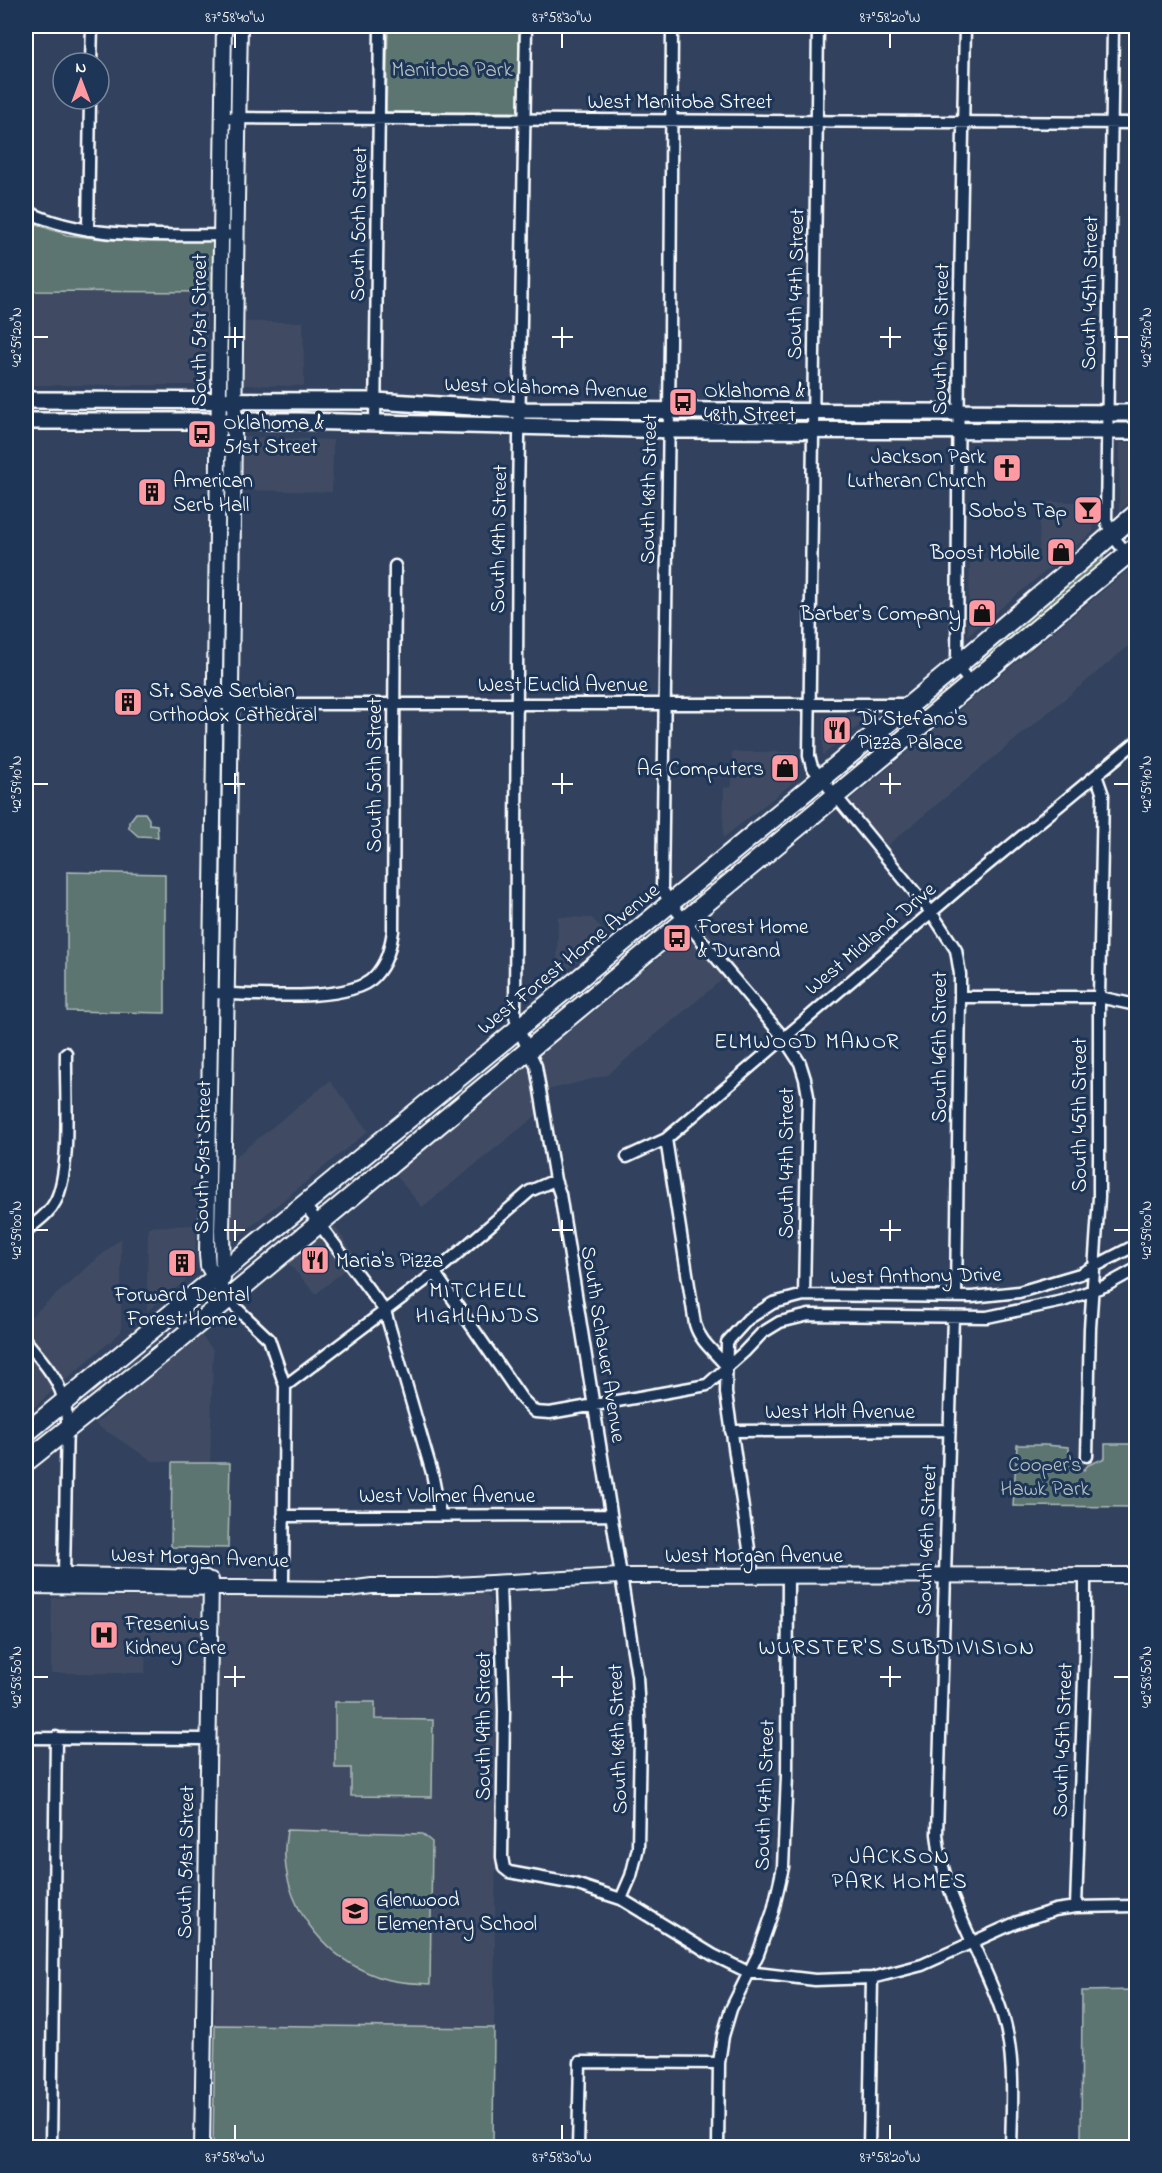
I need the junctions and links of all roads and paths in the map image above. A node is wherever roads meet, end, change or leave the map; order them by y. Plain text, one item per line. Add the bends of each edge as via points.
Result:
1 (92, 26) edge
2 (224, 26) edge
3 (240, 26) edge
4 (380, 26) edge
5 (526, 26) edge
6 (672, 26) edge
7 (818, 26) edge
8 (965, 26) edge
9 (1113, 26) edge
10 (91, 51) edge
11 (90, 111) edge
12 (222, 118) junction
13 (238, 118) junction
14 (379, 118) junction
15 (524, 119) junction
16 (670, 120) junction
17 (817, 122) junction
18 (963, 123) junction
19 (1112, 123) junction
20 (1137, 123) edge
21 (26, 211) edge
22 (88, 230) junction
23 (221, 235) junction
24 (236, 235) junction
25 (26, 400) edge
26 (226, 401) junction
27 (352, 401) junction
28 (375, 401) junction
29 (520, 410) junction
30 (668, 411) junction
31 (813, 412) junction
32 (959, 412) junction
33 (1106, 413) junction
34 (1137, 413) edge
35 (26, 421) edge
36 (226, 421) junction
37 (299, 422) junction
38 (375, 423) junction
39 (519, 426) junction
40 (668, 430) junction
41 (813, 430) junction
42 (958, 431) junction
43 (1107, 431) junction
44 (1137, 431) edge
45 (1137, 514) edge
46 (1111, 534) junction
47 (1132, 551) edge
48 (395, 566) dead end
49 (957, 666) junction
50 (971, 684) junction
51 (516, 703) junction
52 (664, 703) junction
53 (216, 704) junction
54 (231, 704) junction
55 (394, 704) junction
56 (910, 704) junction
57 (809, 705) junction
58 (1137, 742) edge
59 (1096, 775) junction
60 (828, 787) junction
61 (678, 912) junction
62 (931, 912) junction
63 (211, 993) junction
64 (226, 993) junction
65 (1099, 997) junction
66 (960, 998) junction
67 (1137, 1005) edge
68 (518, 1028) junction
69 (783, 1037) junction
70 (529, 1049) junction
71 (66, 1053) dead end
72 (666, 1139) junction
73 (627, 1157) dead end
74 (555, 1180) junction
75 (304, 1204) junction
76 (320, 1223) junction
77 (26, 1231) edge
78 (1137, 1245) edge
79 (1094, 1267) junction
80 (1137, 1269) edge
81 (435, 1273) junction
82 (218, 1276) junction
83 (1093, 1291) junction
84 (804, 1295) junction
85 (956, 1297) junction
86 (227, 1299) junction
87 (385, 1311) junction
88 (953, 1317) junction
89 (26, 1341) edge
90 (727, 1367) junction
91 (285, 1386) junction
92 (65, 1400) junction
93 (595, 1405) junction
94 (67, 1429) junction
95 (949, 1430) junction
96 (731, 1431) junction
97 (26, 1433) edge
98 (1087, 1456) dead end
99 (26, 1462) edge
100 (441, 1514) junction
101 (611, 1515) junction
102 (283, 1516) junction
103 (26, 1574) edge
104 (944, 1575) junction
105 (1085, 1575) junction
106 (1137, 1575) edge
107 (621, 1576) junction
108 (753, 1576) junction
109 (788, 1576) junction
110 (66, 1580) junction
111 (283, 1580) junction
112 (211, 1583) junction
113 (500, 1583) junction
114 (26, 1586) edge
115 (372, 1586) junction
116 (56, 1737) junction
117 (26, 1738) edge
118 (208, 1739) junction
119 (621, 1899) junction
120 (1137, 1906) edge
121 (1076, 1907) junction
122 (972, 1943) junction
123 (748, 1972) junction
124 (872, 1978) junction
125 (719, 2062) junction
126 (51, 2148) edge
127 (202, 2148) edge
128 (578, 2148) edge
129 (718, 2148) edge
130 (870, 2148) edge
131 (1011, 2148) edge

1 - 10 street
2 - 12 street, South 51st Street
3 - 13 street, South 51st Street
4 - 14 street, South 50th Street
5 - 15 street, South 49th Street
6 - 16 street, South 48th Street
7 - 17 street, South 47th Street
8 - 18 street, South 46th Street
9 - 19 street, South 45th Street
11 - 22 street
12 - 13 street, West Manitoba Street
12 - 23 street, South 51st Street
13 - 14 street, West Manitoba Street
13 - 24 street, South 51st Street
14 - 15 street, West Manitoba Street
14 - 28 street, South 50th Street
15 - 16 street, West Manitoba Street
15 - 29 street, South 49th Street
16 - 17 street, West Manitoba Street
16 - 30 street, South 48th Street
17 - 18 street, West Manitoba Street
17 - 31 street, South 47th Street
18 - 19 street, West Manitoba Street
18 - 32 street, South 46th Street
19 - 20 street, West Manitoba Street
19 - 33 street, South 45th Street
21 - 22 street
22 - 23 street
23 - 24 street
23 - 26 street, South 51st Street
24 - 26 street, South 51st Street
25 - 26 main road, West Oklahoma Avenue
26 - 27 main road, West Oklahoma Avenue
26 - 36 street, South 51st Street
27 - 28 main road, West Oklahoma Avenue
27 - 37 main road via 303,413
28 - 29 main road, West Oklahoma Avenue
28 - 38 street, South 50th Street
29 - 30 main road, West Oklahoma Avenue
29 - 39 street, South 49th Street
30 - 31 main road, West Oklahoma Avenue
30 - 40 street, South 48th Street
31 - 32 main road, West Oklahoma Avenue
31 - 41 street, South 47th Street
32 - 33 main road, West Oklahoma Avenue
32 - 42 street, South 46th Street
33 - 34 main road, West Oklahoma Avenue
33 - 43 street, South 45th Street
35 - 36 main road, West Oklahoma Avenue
36 - 37 main road, West Oklahoma Avenue
36 - 53 street, South 51st Street
36 - 54 street, South 51st Street
37 - 38 main road, West Oklahoma Avenue
38 - 39 main road, West Oklahoma Avenue
39 - 40 main road, West Oklahoma Avenue
39 - 51 street, South 49th Street
40 - 41 main road, West Oklahoma Avenue
40 - 52 street, South 48th Street
41 - 42 main road, West Oklahoma Avenue
41 - 57 street, South 47th Street
42 - 43 main road, West Oklahoma Avenue
42 - 49 street, South 46th Street
43 - 44 main road, West Oklahoma Avenue
43 - 46 street, South 45th Street via 1106,520
45 - 46 main road, West Forest Home Avenue
46 - 47 street, South 45th Street
46 - 49 main road, West Forest Home Avenue
47 - 50 main road, West Forest Home Avenue
48 - 55 street, South 50th Street
49 - 50 street
49 - 56 main road, West Forest Home Avenue
50 - 60 main road, West Forest Home Avenue
51 - 52 street, West Euclid Avenue
51 - 55 street, West Euclid Avenue
51 - 68 street, South 49th Street
52 - 57 street, West Euclid Avenue
52 - 61 street, South 48th Street via 662,889
53 - 54 street, West Euclid Avenue
53 - 63 street, South 51st Street
54 - 55 street, West Euclid Avenue
54 - 64 street, South 51st Street
55 - 64 street, South 50th Street via 393,931 387,960 373,980 349,991 324,995
56 - 57 street, West Euclid Avenue
56 - 60 main road, West Forest Home Avenue
57 - 60 street, South 47th Street via 809,756 812,767
58 - 59 street, West Midland Drive
59 - 62 street, West Midland Drive
59 - 65 street, South 45th Street via 1103,795
60 - 61 main road, West Forest Home Avenue
60 - 62 street, South 46th Street
61 - 68 main road, West Forest Home Avenue
61 - 69 street, South 47th Street
61 - 70 main road, West Forest Home Avenue
62 - 66 street, South 46th Street via 956,950
62 - 69 street, West Midland Drive
63 - 64 street
63 - 82 street, South 51st Street via 207,1254 208,1266
64 - 82 street, South 51st Street
65 - 66 street
65 - 67 street
65 - 79 street, South 45th Street via 1099,1197
66 - 85 street, South 46th Street
68 - 70 street, South 49th Street
68 - 75 main road, West Forest Home Avenue
69 - 72 street, West Midland Drive
69 - 84 street, South 47th Street via 800,1063 807,1088
70 - 74 street, South Schauer Avenue via 536,1066
70 - 76 main road, West Forest Home Avenue
71 - 77 street via 64,1173 60,1191 48,1213
72 - 73 street, West Midland Drive
72 - 90 street via 695,1323 700,1339
74 - 81 street via 530,1191
74 - 93 street, South Schauer Avenue
75 - 76 street
75 - 82 main road, West Forest Home Avenue
76 - 86 main road, West Forest Home Avenue
76 - 87 street
78 - 79 street, West Anthony Drive
79 - 83 street, South 45th Street
79 - 85 street, West Anthony Drive via 1019,1292
80 - 83 street, West Anthony Drive
81 - 87 street
81 - 93 street, West Anthony Drive via 535,1412
82 - 86 street, South 51st Street
82 - 92 main road, West Forest Home Avenue
83 - 88 street, West Anthony Drive via 1022,1311
83 - 98 street, South 45th Street
84 - 85 street, West Anthony Drive
84 - 90 street, West Anthony Drive via 773,1303 740,1326 727,1342
86 - 91 street via 269,1339
86 - 94 main road, West Forest Home Avenue
87 - 91 street
87 - 100 street
88 - 90 street, West Anthony Drive via 793,1318 762,1333
88 - 95 street, South 46th Street
89 - 92 street via 51,1372
90 - 93 street, West Anthony Drive via 707,1385
90 - 96 street
91 - 102 street
92 - 94 street
92 - 97 main road, West Forest Home Avenue
93 - 101 street, South Schauer Avenue
94 - 99 main road, West Forest Home Avenue
94 - 110 street
95 - 96 street, West Holt Avenue
95 - 104 street, South 46th Street
96 - 108 street
100 - 101 street, West Vollmer Avenue
100 - 102 street, West Vollmer Avenue
101 - 107 street, South Schauer Avenue
102 - 111 street
103 - 110 street, West Morgan Avenue
104 - 105 street, West Morgan Avenue
104 - 109 street, West Morgan Avenue
104 - 122 street, South 46th Street via 937,1834 943,1870
105 - 106 street, West Morgan Avenue
105 - 121 street, South 45th Street
107 - 108 street, West Morgan Avenue
107 - 113 street, West Morgan Avenue
107 - 119 street, South 48th Street via 636,1660 640,1733 638,1848
108 - 109 street, West Morgan Avenue
109 - 123 street, South 47th Street via 783,1867 773,1911
110 - 112 street, West Morgan Avenue
110 - 114 street, West Morgan Avenue
111 - 112 street, West Morgan Avenue
111 - 115 street, West Morgan Avenue
112 - 115 street, West Morgan Avenue via 349,1589
112 - 118 street, South 51st Street
113 - 115 street, West Morgan Avenue
113 - 119 street, South 49th Street via 504,1868 516,1874 600,1890
116 - 117 street
116 - 118 street
116 - 126 street
118 - 127 street, South 51st Street
119 - 123 street
120 - 121 street
121 - 122 street via 1036,1915
122 - 124 street via 922,1965
122 - 131 street, South 46th Street via 1004,2021 1011,2064
123 - 124 street via 815,1980
123 - 125 street, South 47th Street via 731,2008
124 - 130 street
125 - 128 street via 580,2062
125 - 129 street, South 47th Street

